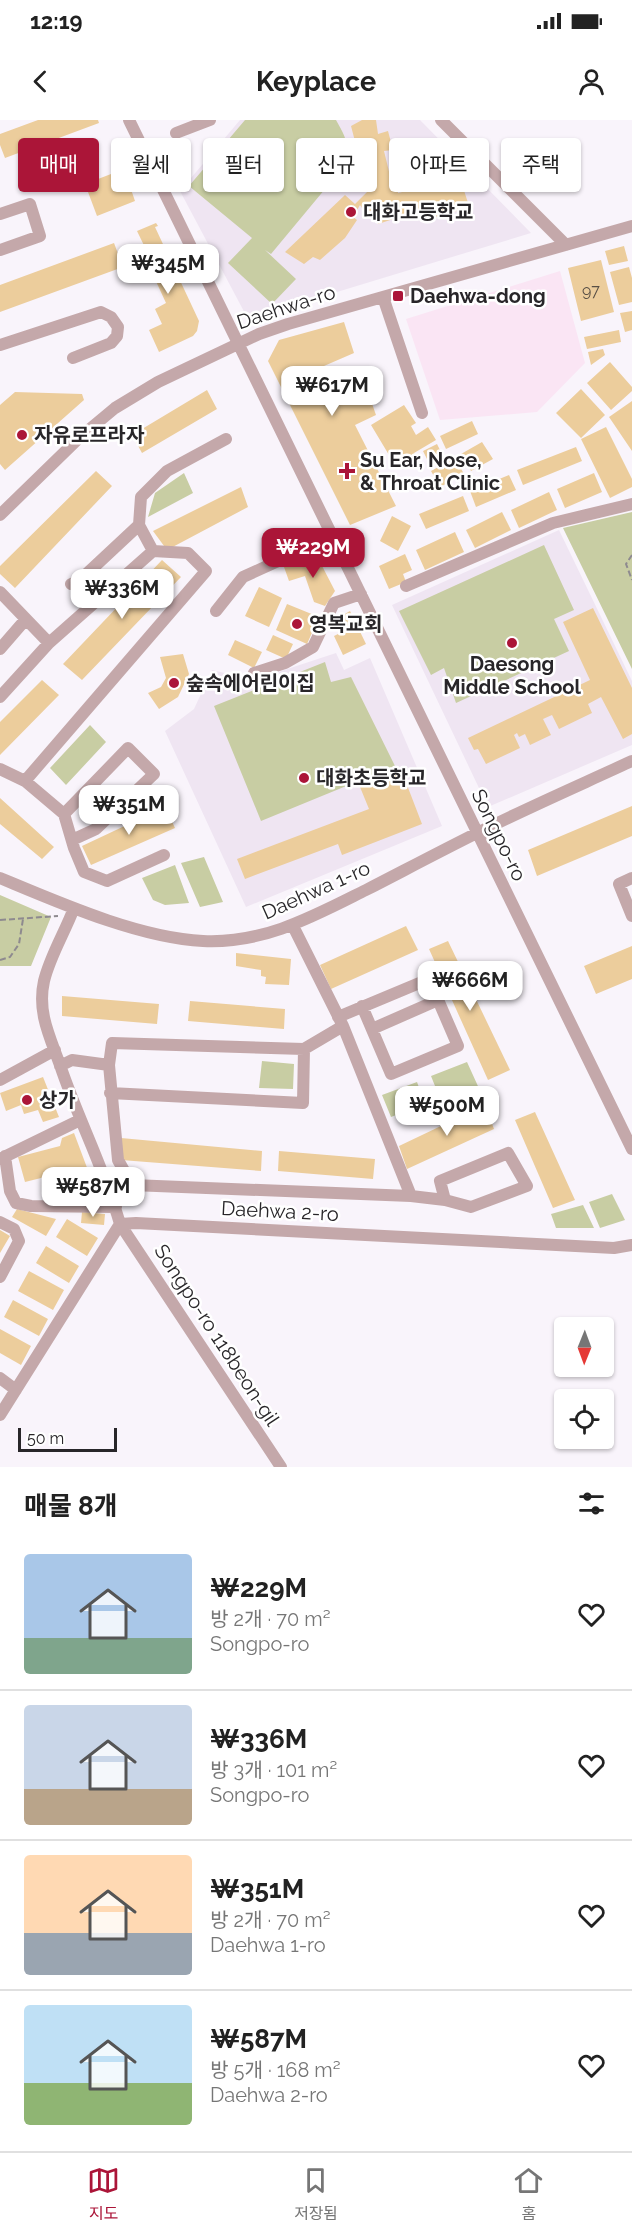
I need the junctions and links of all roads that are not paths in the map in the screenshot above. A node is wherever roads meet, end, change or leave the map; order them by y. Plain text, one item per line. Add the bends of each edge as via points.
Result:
1 (129, 120) edge
2 (210, 120) edge
3 (441, 120) edge
4 (176, 133) dead end
5 (0, 214) edge
6 (632, 226) edge
7 (566, 245) junction
8 (0, 250) edge
9 (383, 297) junction
10 (238, 343) junction
11 (0, 345) edge
12 (73, 358) dead end
13 (422, 413) dead end
14 (226, 439) dead end
15 (632, 504) edge
16 (0, 515) edge
17 (139, 525) junction
18 (333, 536) junction
19 (153, 551) junction
20 (71, 584) dead end
21 (406, 586) dead end
22 (0, 592) edge
23 (361, 594) junction
24 (216, 611) dead end
25 (26, 619) junction
26 (49, 643) junction
27 (0, 649) edge
28 (254, 673) dead end
29 (0, 697) edge
30 (632, 760) edge
31 (0, 769) edge
32 (25, 781) junction
33 (64, 814) junction
34 (476, 833) junction
35 (72, 840) junction
36 (164, 855) dead end
37 (0, 878) edge
38 (632, 878) edge
39 (74, 908) junction
40 (632, 916) edge
41 (293, 926) junction
42 (438, 1000) junction
43 (362, 1006) junction
44 (340, 1021) junction
45 (372, 1029) junction
46 (304, 1049) junction
47 (55, 1050) junction
48 (109, 1065) junction
49 (60, 1066) junction
50 (0, 1080) edge
51 (110, 1093) junction
52 (80, 1120) junction
53 (632, 1149) edge
54 (3, 1157) edge
55 (411, 1196) junction
56 (445, 1200) junction
57 (116, 1207) junction
58 (0, 1222) edge
59 (120, 1224) junction
60 (632, 1245) edge
61 (0, 1277) edge
62 (0, 1378) edge
63 (16, 1390) junction
64 (0, 1415) edge
65 (281, 1467) edge

1 - 10 street, Songpo-ro
2 - 4 street
3 - 7 street
5 - 8 street via 30,204 40,236
6 - 7 street, Daehwa-ro
7 - 9 street, Daehwa-ro
9 - 10 street, Daehwa-ro
9 - 13 street
10 - 16 street, Daehwa-ro via 115,408
10 - 18 street, Songpo-ro
11 - 12 street via 101,312 111,317 118,327 111,343
14 - 17 street via 167,471 141,497
15 - 21 street via 553,523
17 - 19 street
17 - 20 street
18 - 23 street, Songpo-ro
18 - 24 street via 243,577
19 - 26 street
19 - 32 street via 188,553 206,571
22 - 25 street
23 - 28 street via 334,603 313,647 285,663
23 - 34 street, Songpo-ro
25 - 26 street
25 - 27 street
26 - 29 street
30 - 34 street, Daehwa 1-ro
31 - 32 street
32 - 33 street
33 - 35 street
33 - 35 street via 128,748 154,774 96,830
34 - 41 street, Daehwa 1-ro
34 - 53 street, Songpo-ro
35 - 36 street via 84,872 107,881
37 - 39 street, Daehwa 1-ro
38 - 40 street via 619,884
39 - 41 street, Daehwa 1-ro via 154,933 203,941 247,938
39 - 47 street via 43,989 45,1026
41 - 44 street
42 - 43 street via 429,980
42 - 45 street
42 - 45 street via 458,1046 392,1074
43 - 44 street
43 - 45 street
44 - 46 street
44 - 55 street
46 - 48 street via 112,1043
46 - 51 street via 303,1103
47 - 49 street
47 - 50 street
48 - 49 street via 72,1060
48 - 51 street
49 - 52 street
51 - 55 street via 118,1160 132,1185
52 - 54 street
52 - 57 street
54 - 57 street via 16,1203
55 - 56 street
56 - 56 street via 471,1207 527,1186 508,1153 440,1181
57 - 59 street
58 - 61 street via 14,1229 19,1241
59 - 60 street, Daehwa 2-ro via 591,1247
59 - 63 street
59 - 65 street, Songpo-ro 118beon-gil
62 - 63 street
63 - 64 street

